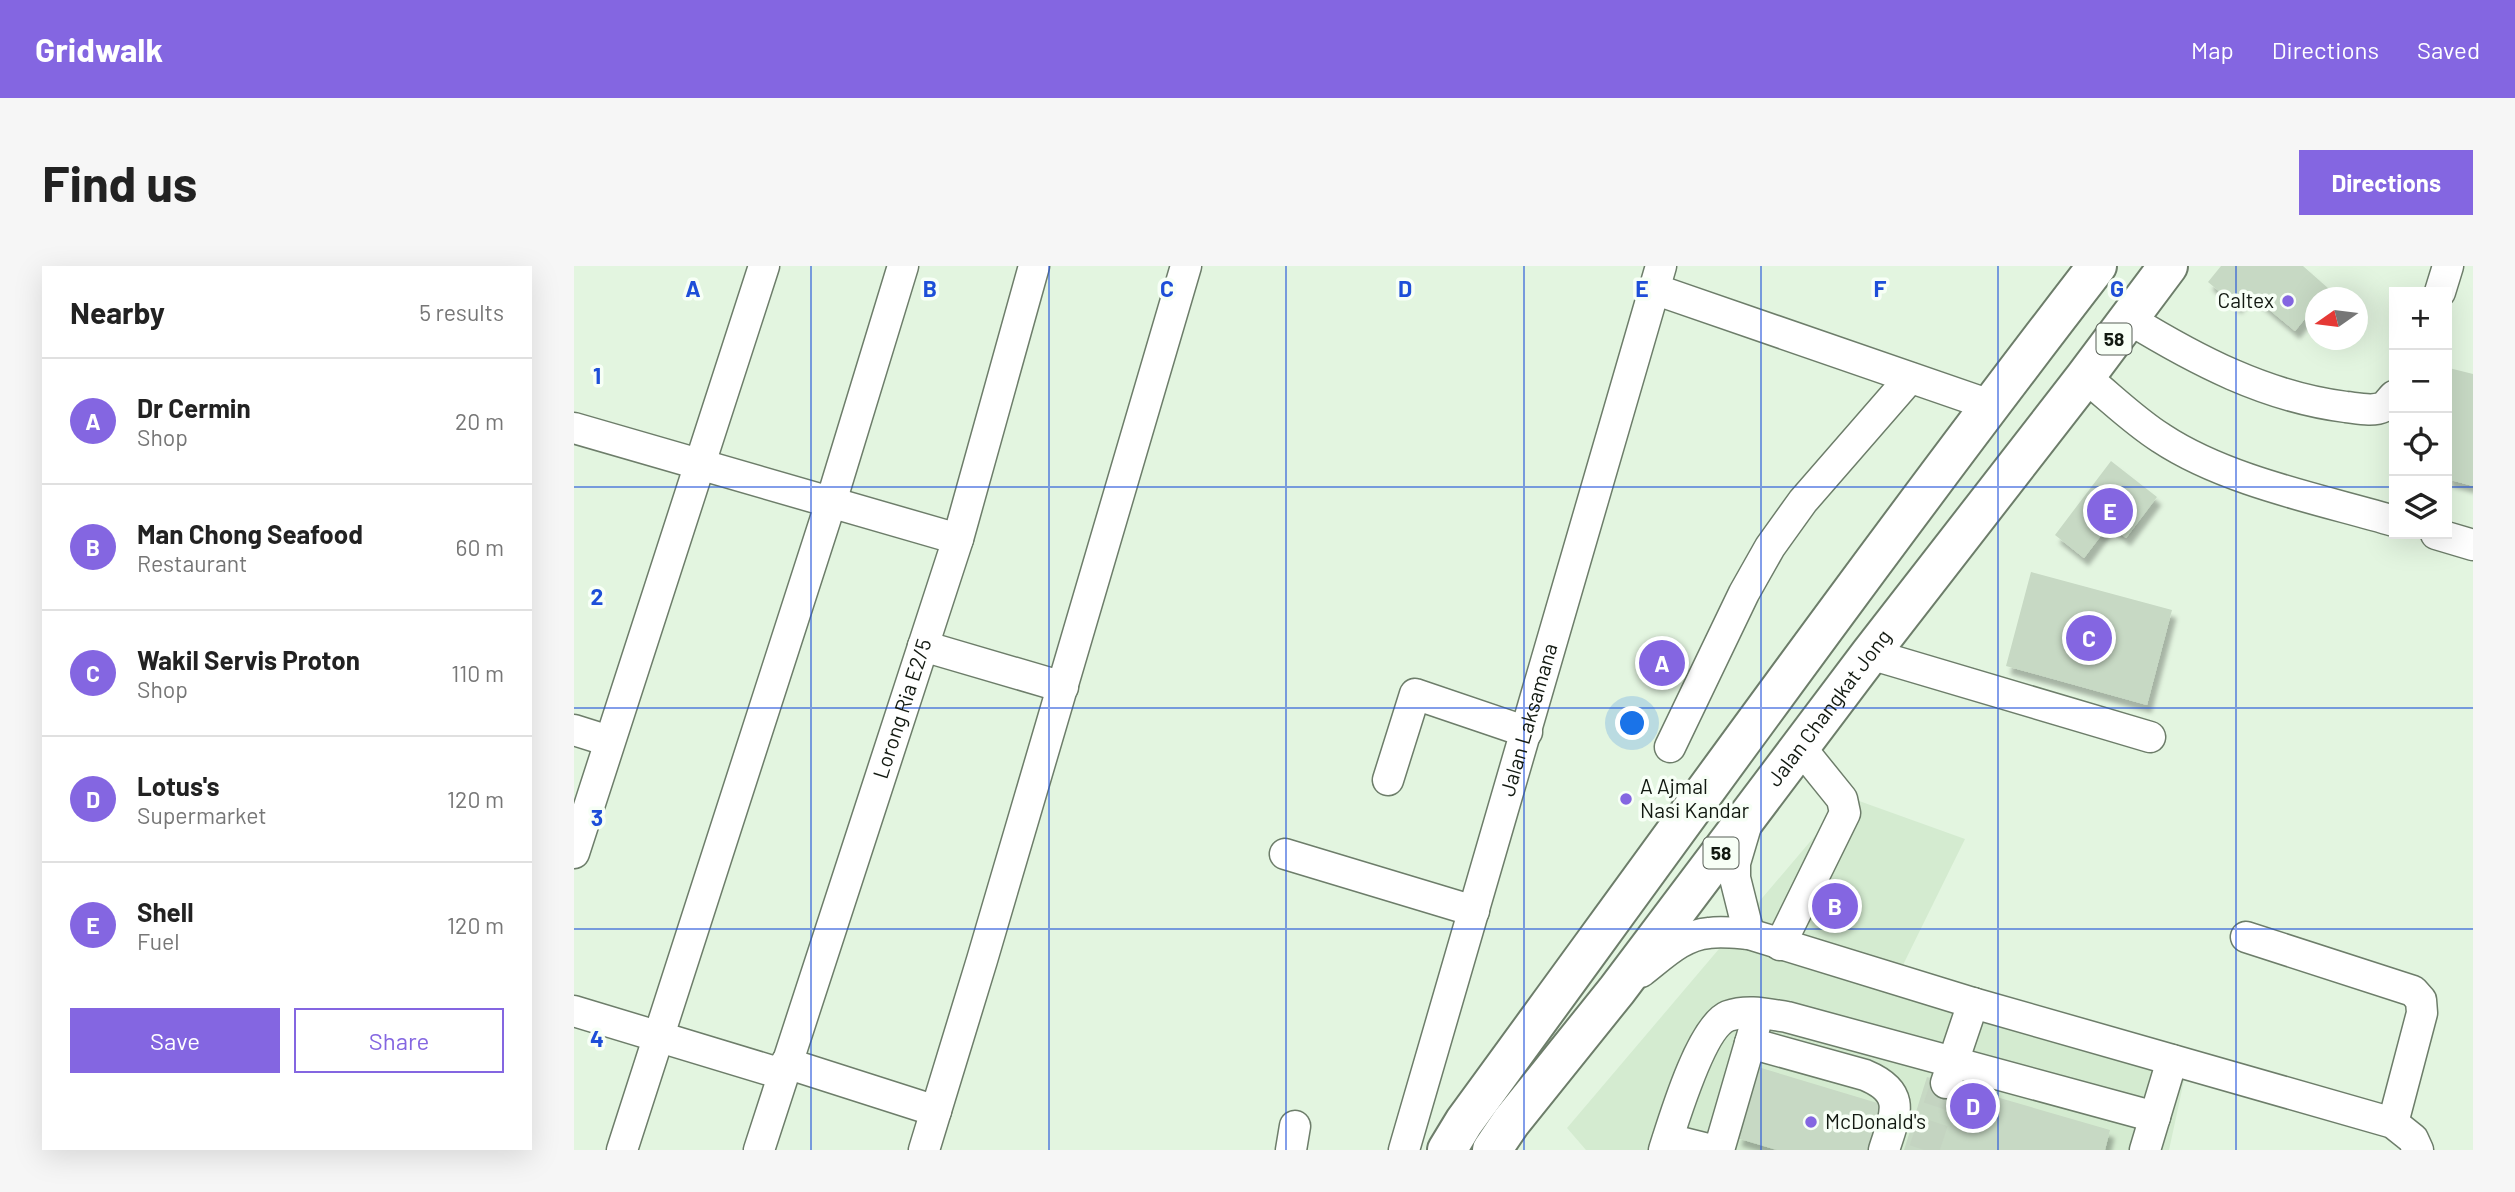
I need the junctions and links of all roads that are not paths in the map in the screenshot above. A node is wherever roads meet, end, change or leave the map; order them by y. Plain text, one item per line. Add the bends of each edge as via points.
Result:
1 (764, 266) edge
2 (903, 266) edge
3 (1034, 266) edge
4 (1186, 266) edge
5 (2097, 266) edge
6 (2168, 266) edge
7 (2448, 266) edge
8 (1658, 278) edge
9 (2442, 287) edge
10 (2129, 318) junction
11 (2085, 377) junction
12 (1910, 378) junction
13 (2389, 401) edge
14 (1990, 405) junction
15 (574, 428) edge
16 (701, 465) junction
17 (831, 502) junction
18 (2389, 520) edge
19 (958, 539) junction
20 (2452, 539) edge
21 (2473, 545) edge
22 (1947, 554) junction
23 (1826, 626) junction
24 (923, 646) junction
25 (1870, 654) junction
26 (1063, 687) junction
27 (574, 730) edge
28 (1527, 732) junction
29 (2150, 737) dead end
30 (610, 741) junction
31 (1670, 747) dead end
32 (1800, 747) junction
33 (1388, 780) dead end
34 (1749, 816) junction
35 (574, 853) edge
36 (1285, 854) dead end
37 (1474, 911) junction
38 (1749, 934) junction
39 (2246, 937) dead end
40 (1780, 944) junction
41 (1617, 990) junction
42 (1973, 1003) junction
43 (574, 1011) edge
44 (1759, 1013) junction
45 (660, 1037) junction
46 (1750, 1044) junction
47 (2172, 1060) junction
48 (784, 1068) junction
49 (1950, 1073) junction
50 (936, 1111) junction
51 (2155, 1117) junction
52 (2393, 1123) junction
53 (1666, 1145) edge
54 (622, 1150) edge
55 (759, 1150) edge
56 (923, 1150) edge
57 (1404, 1150) edge
58 (1447, 1150) edge
59 (1492, 1150) edge
60 (1712, 1150) edge
61 (1719, 1150) edge
62 (1884, 1150) edge
63 (2145, 1150) edge
64 (2418, 1150) edge

1 - 16 street
2 - 17 street
3 - 19 street, Lorong Ria E2/5
4 - 26 street
5 - 14 highway, 58
6 - 10 highway, Jalan Changkat Jong / 58
7 - 9 street
8 - 12 street, Jalan Laksamana
8 - 28 street, Jalan Laksamana
10 - 11 highway, Jalan Changkat Jong / 58
10 - 13 street via 2250,383 2323,404 2363,409 2383,407
11 - 18 street via 2161,438 2207,464
11 - 22 highway, Jalan Changkat Jong / 58
12 - 14 street, Jalan Laksamana
12 - 31 street via 1803,501 1770,547
14 - 23 highway, 58
15 - 16 street
16 - 17 street
16 - 30 street
17 - 19 street
17 - 45 street
19 - 24 street, Lorong Ria E2/5
20 - 21 street
22 - 23 highway via 1866,624 1840,631
22 - 25 highway, Jalan Changkat Jong / 58
23 - 58 highway, 58
24 - 26 street
24 - 48 street, Lorong Ria E2/5
25 - 29 street
25 - 32 highway, Jalan Changkat Jong / 58
26 - 50 street
27 - 30 street
28 - 33 street via 1415,694
28 - 37 street, Jalan Laksamana
30 - 35 street
32 - 34 highway, Jalan Changkat Jong / 58
32 - 40 street via 1842,799 1845,813
34 - 38 street via 1735,863
34 - 41 highway, Jalan Changkat Jong / 58
36 - 37 street
37 - 57 street, Jalan Laksamana
38 - 40 street
38 - 41 street via 1693,936
39 - 52 street via 2413,991 2421,1000 2422,1013
40 - 42 street
41 - 59 highway, Jalan Changkat Jong / 58
42 - 47 street
42 - 49 street
43 - 45 street
44 - 46 street
44 - 49 street via 1787,1017
44 - 53 street via 1726,1017 1703,1044
45 - 48 street
45 - 54 street
46 - 61 street
46 - 62 street via 1882,1083 1892,1095 1896,1111
47 - 51 street
47 - 52 street
48 - 50 street
48 - 55 street, Lorong Ria E2/5
49 - 51 street
50 - 56 street
51 - 63 street
52 - 64 street via 2413,1139
53 - 60 street

